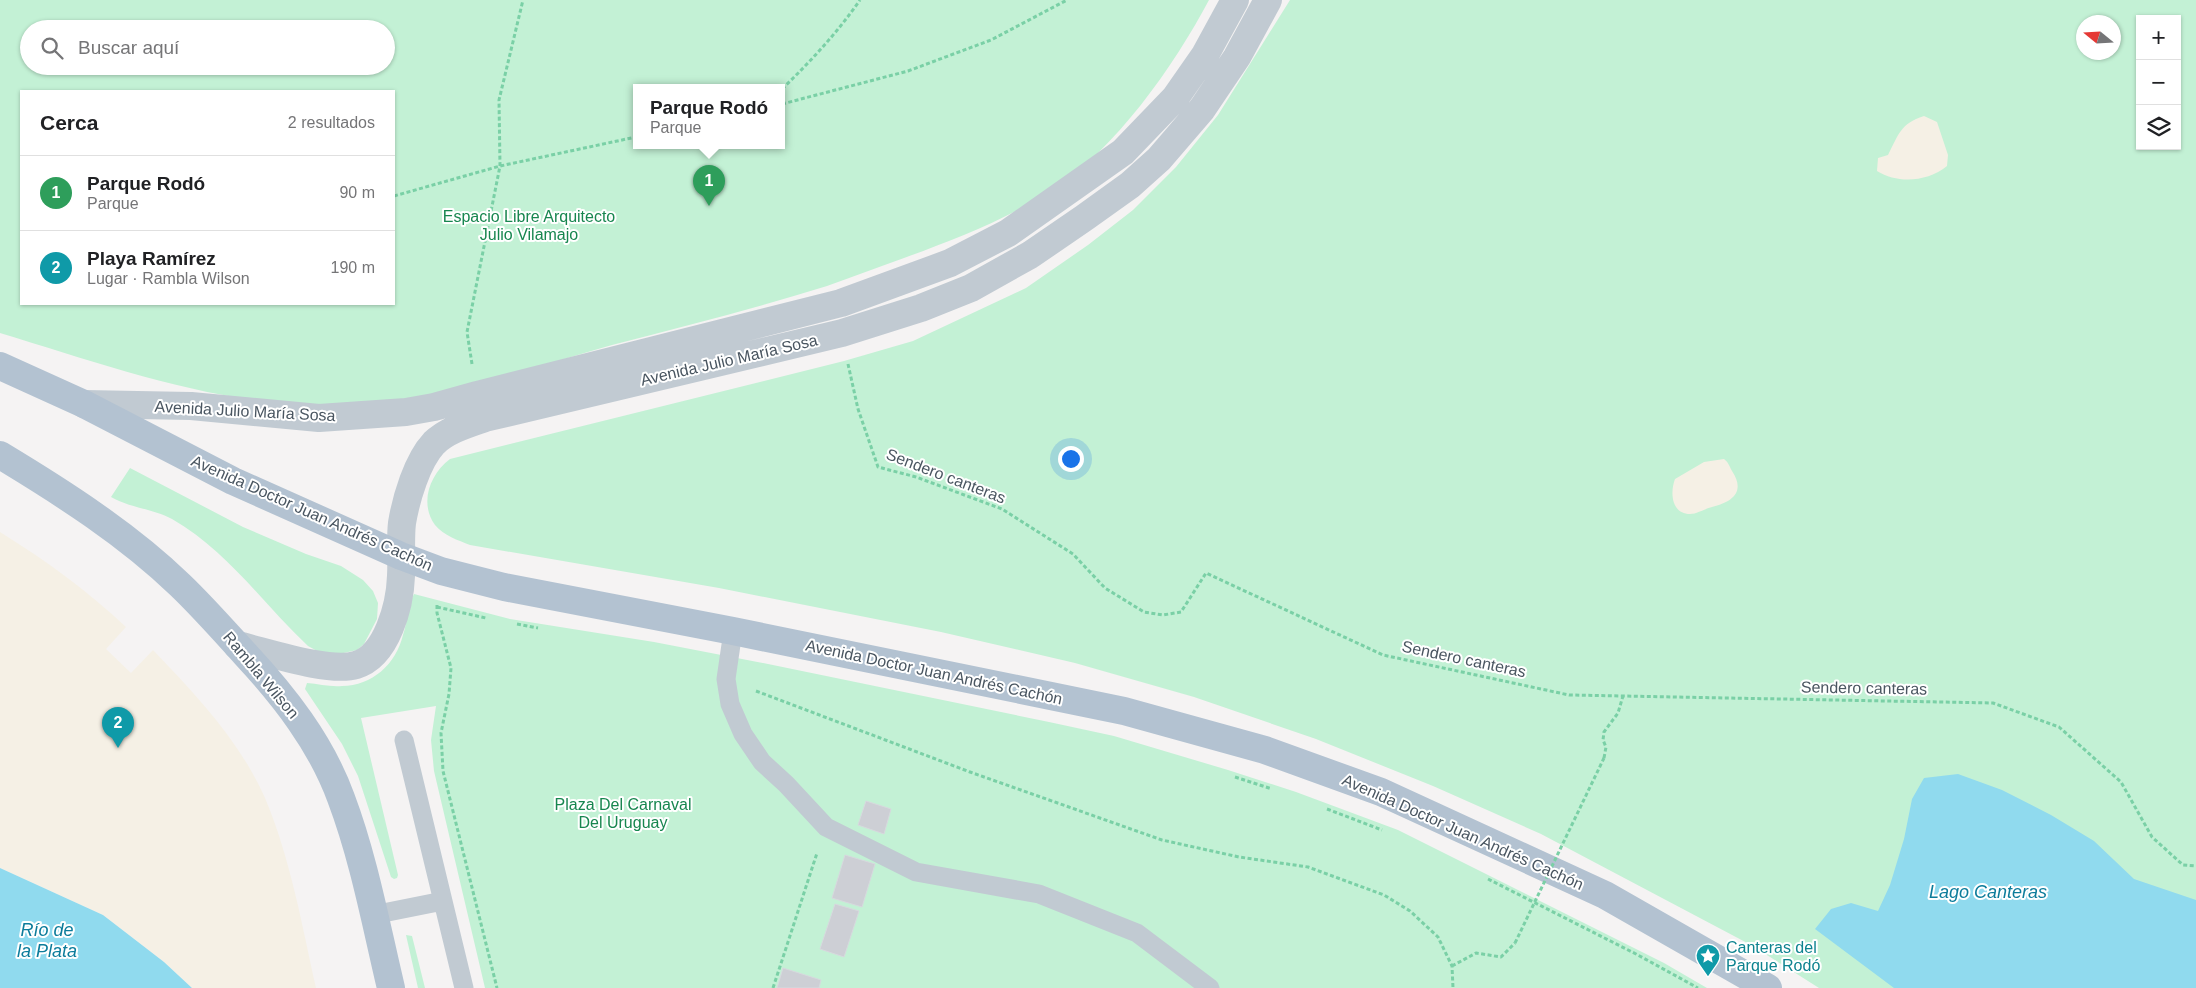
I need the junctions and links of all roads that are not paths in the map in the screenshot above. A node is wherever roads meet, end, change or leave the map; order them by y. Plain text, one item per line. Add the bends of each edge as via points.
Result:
1 (1235, 0) edge
2 (1268, 0) edge
3 (0, 366) edge
4 (84, 404) junction
5 (0, 455) edge
6 (402, 556) junction
7 (733, 631) junction
8 (238, 645) junction
9 (404, 740) dead end
10 (443, 901) junction
11 (373, 915) junction
12 (390, 988) edge
13 (464, 988) edge
14 (1210, 988) edge
15 (1768, 988) edge

1 - 4 street, Avenida Julio María Sosa via 1205,55 1175,98 1123,152 1008,233 950,263 841,303 406,412 318,418 191,406
2 - 6 street, Avenida Julio María Sosa via 1237,57 1202,109 1159,159 1130,185 1030,255 971,288 842,333 460,426 434,443 421,464 406,504
3 - 4 main road
4 - 6 main road, Avenida Doctor Juan Andrés Cachón via 233,481
5 - 8 main road, Rambla Wilson via 82,507 135,546 180,585
6 - 7 main road, Avenida Doctor Juan Andrés Cachón via 441,571 504,587
6 - 8 street, Avenida Julio María Sosa via 393,622 370,659 355,666 333,667
7 - 14 lane via 726,679 730,704 742,734 762,762 826,827 916,872 1039,894 1137,933
7 - 15 main road, Avenida Doctor Juan Andrés Cachón via 1124,712 1265,750 1381,792 1605,895
8 - 11 main road, Rambla Wilson via 296,714 341,796
9 - 10 lane
10 - 11 lane
10 - 13 lane
11 - 12 main road, Rambla Wilson

